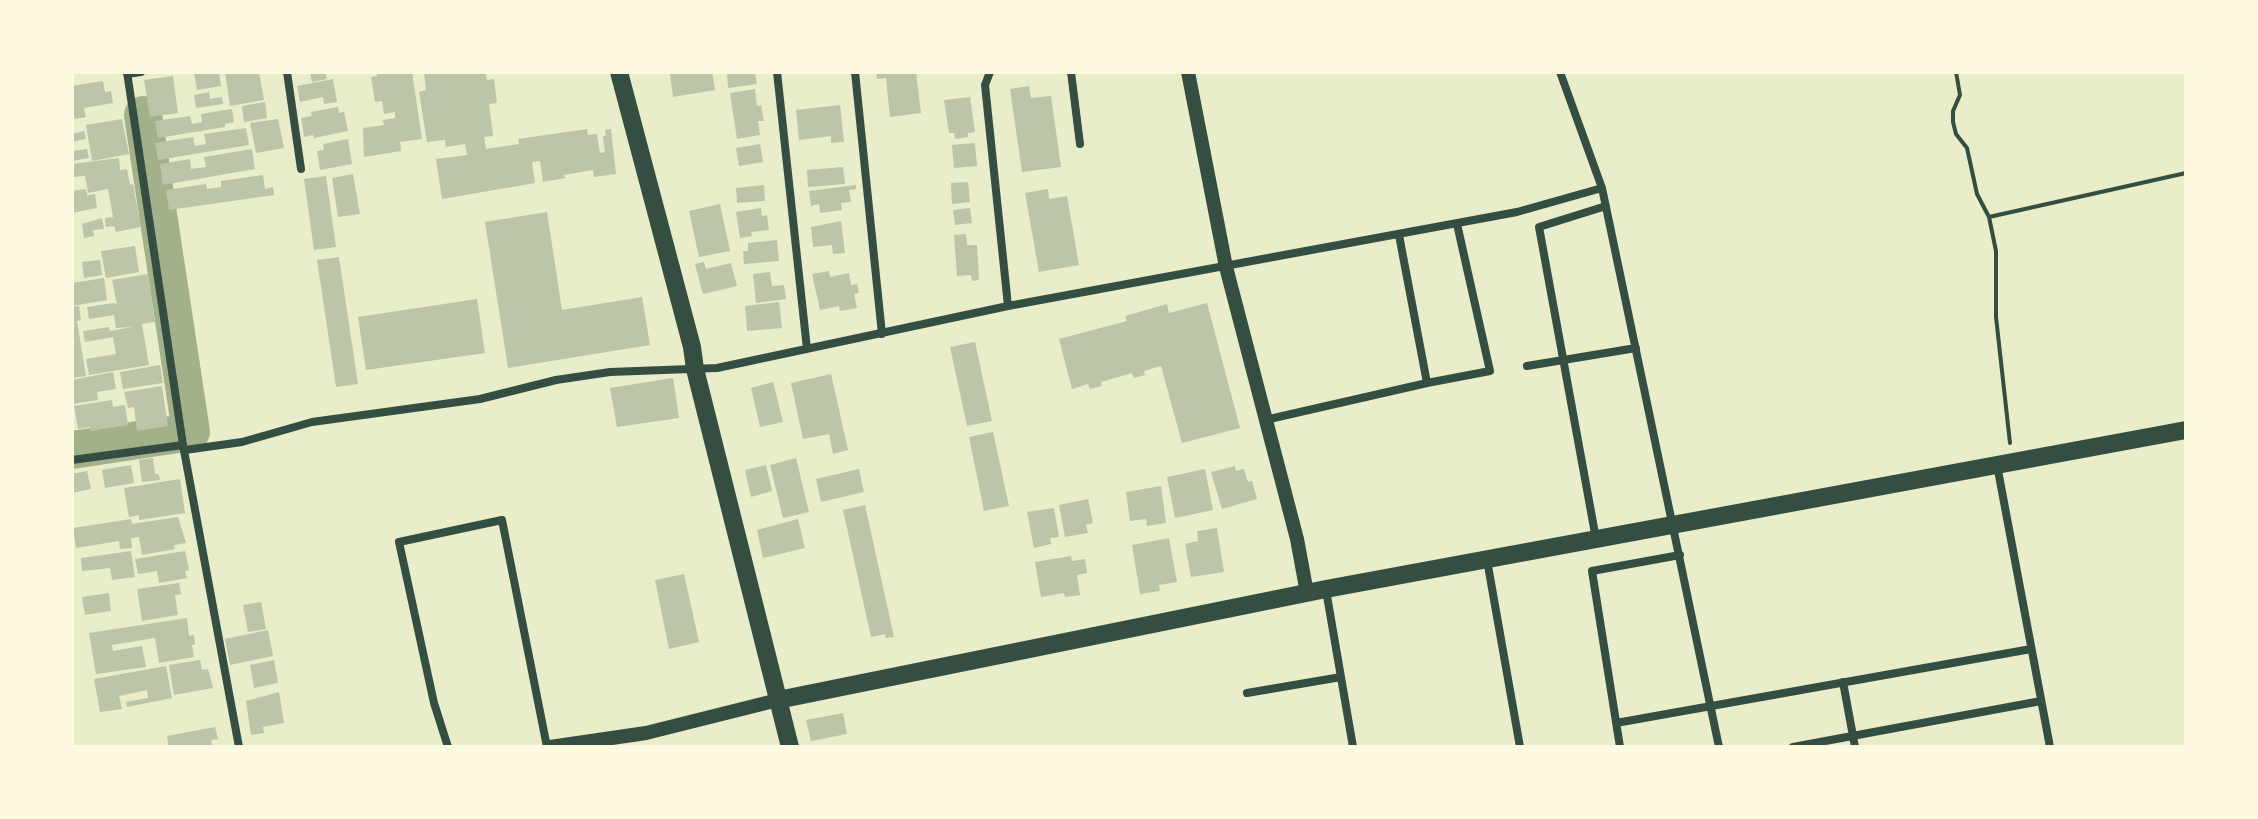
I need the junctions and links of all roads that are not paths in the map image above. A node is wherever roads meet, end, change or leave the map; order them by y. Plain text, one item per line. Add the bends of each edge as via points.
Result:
1 (141, 72) edge
2 (287, 72) edge
3 (619, 72) edge
4 (777, 72) edge
5 (855, 72) edge
6 (990, 72) edge
7 (1071, 72) edge
8 (1188, 72) edge
9 (1560, 72) edge
10 (127, 73) edge
11 (1080, 144) dead end
12 (301, 169) dead end
13 (1602, 188) junction
14 (1606, 206) junction
15 (1457, 224) junction
16 (1399, 235) junction
17 (1226, 267) junction
18 (1008, 306) junction
19 (882, 334) junction
20 (1636, 348) junction
21 (807, 349) junction
22 (1563, 360) junction
23 (1527, 366) dead end
24 (695, 369) junction
25 (1427, 383) junction
26 (1265, 420) junction
27 (2186, 430) edge
28 (184, 448) junction
29 (72, 460) edge
30 (2004, 463) junction
31 (1673, 524) junction
32 (1596, 539) junction
33 (1680, 555) junction
34 (1487, 560) junction
35 (1316, 591) junction
36 (2031, 649) junction
37 (1341, 677) junction
38 (1843, 682) junction
39 (1247, 693) dead end
40 (778, 700) junction
41 (2041, 701) junction
42 (1711, 708) junction
43 (1616, 723) junction
44 (1853, 736) junction
45 (239, 747) edge
46 (448, 747) edge
47 (548, 747) edge
48 (790, 747) edge
49 (1353, 747) edge
50 (1520, 747) edge
51 (1620, 747) edge
52 (1719, 747) edge
53 (1793, 747) edge
54 (1855, 747) edge
55 (2050, 747) edge

1 - 10 street
2 - 12 street
3 - 24 highway
4 - 21 street
5 - 19 street
6 - 18 street via 985,85
7 - 11 street
8 - 17 street
9 - 13 street
10 - 28 street
13 - 14 street
13 - 15 street
14 - 20 street
14 - 22 street via 1539,227
15 - 16 street
15 - 25 street via 1490,371
16 - 17 street
16 - 25 street
17 - 18 street
17 - 26 street
18 - 19 street
19 - 21 street
20 - 22 street
20 - 31 street
21 - 24 street
22 - 23 street
22 - 32 street
24 - 28 street via 556,380 480,399 312,422 242,442
24 - 40 highway
25 - 26 street
26 - 35 street
27 - 30 highway
28 - 29 street
28 - 45 street
30 - 31 highway
30 - 36 street
31 - 32 highway
31 - 33 street
32 - 34 highway
33 - 42 street
33 - 43 street via 1592,571
34 - 35 highway
34 - 50 street
35 - 37 street
35 - 40 highway
36 - 38 street
36 - 41 street
37 - 39 street
37 - 49 street
38 - 42 street
38 - 44 street
40 - 47 street via 646,733
40 - 48 highway
41 - 44 street
41 - 55 street
42 - 43 street
42 - 52 street
43 - 51 street
44 - 53 street
44 - 54 street
46 - 47 street via 399,542 502,520

